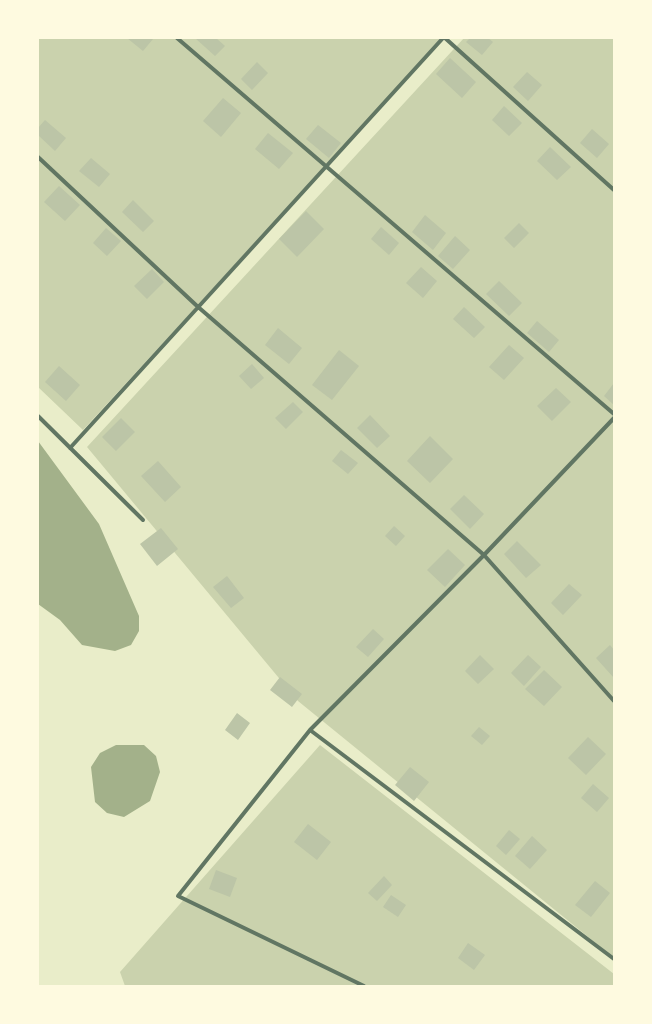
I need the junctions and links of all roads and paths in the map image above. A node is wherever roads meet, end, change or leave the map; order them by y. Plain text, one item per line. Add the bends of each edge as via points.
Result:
1 (176, 38) edge
2 (444, 38) edge
3 (38, 157) edge
4 (325, 165) junction
5 (614, 190) edge
6 (197, 306) junction
7 (614, 414) edge
8 (38, 416) edge
9 (614, 418) edge
10 (70, 448) junction
11 (143, 520) dead end
12 (484, 556) junction
13 (614, 700) edge
14 (310, 730) junction
15 (614, 959) edge
16 (364, 986) edge

1 - 4 lane
2 - 4 lane
2 - 5 lane
3 - 6 lane
4 - 6 lane
4 - 7 lane
6 - 10 lane
6 - 12 lane
8 - 10 lane
9 - 12 lane
10 - 11 lane
12 - 13 lane
12 - 14 lane
14 - 15 lane
14 - 16 lane via 178,896

